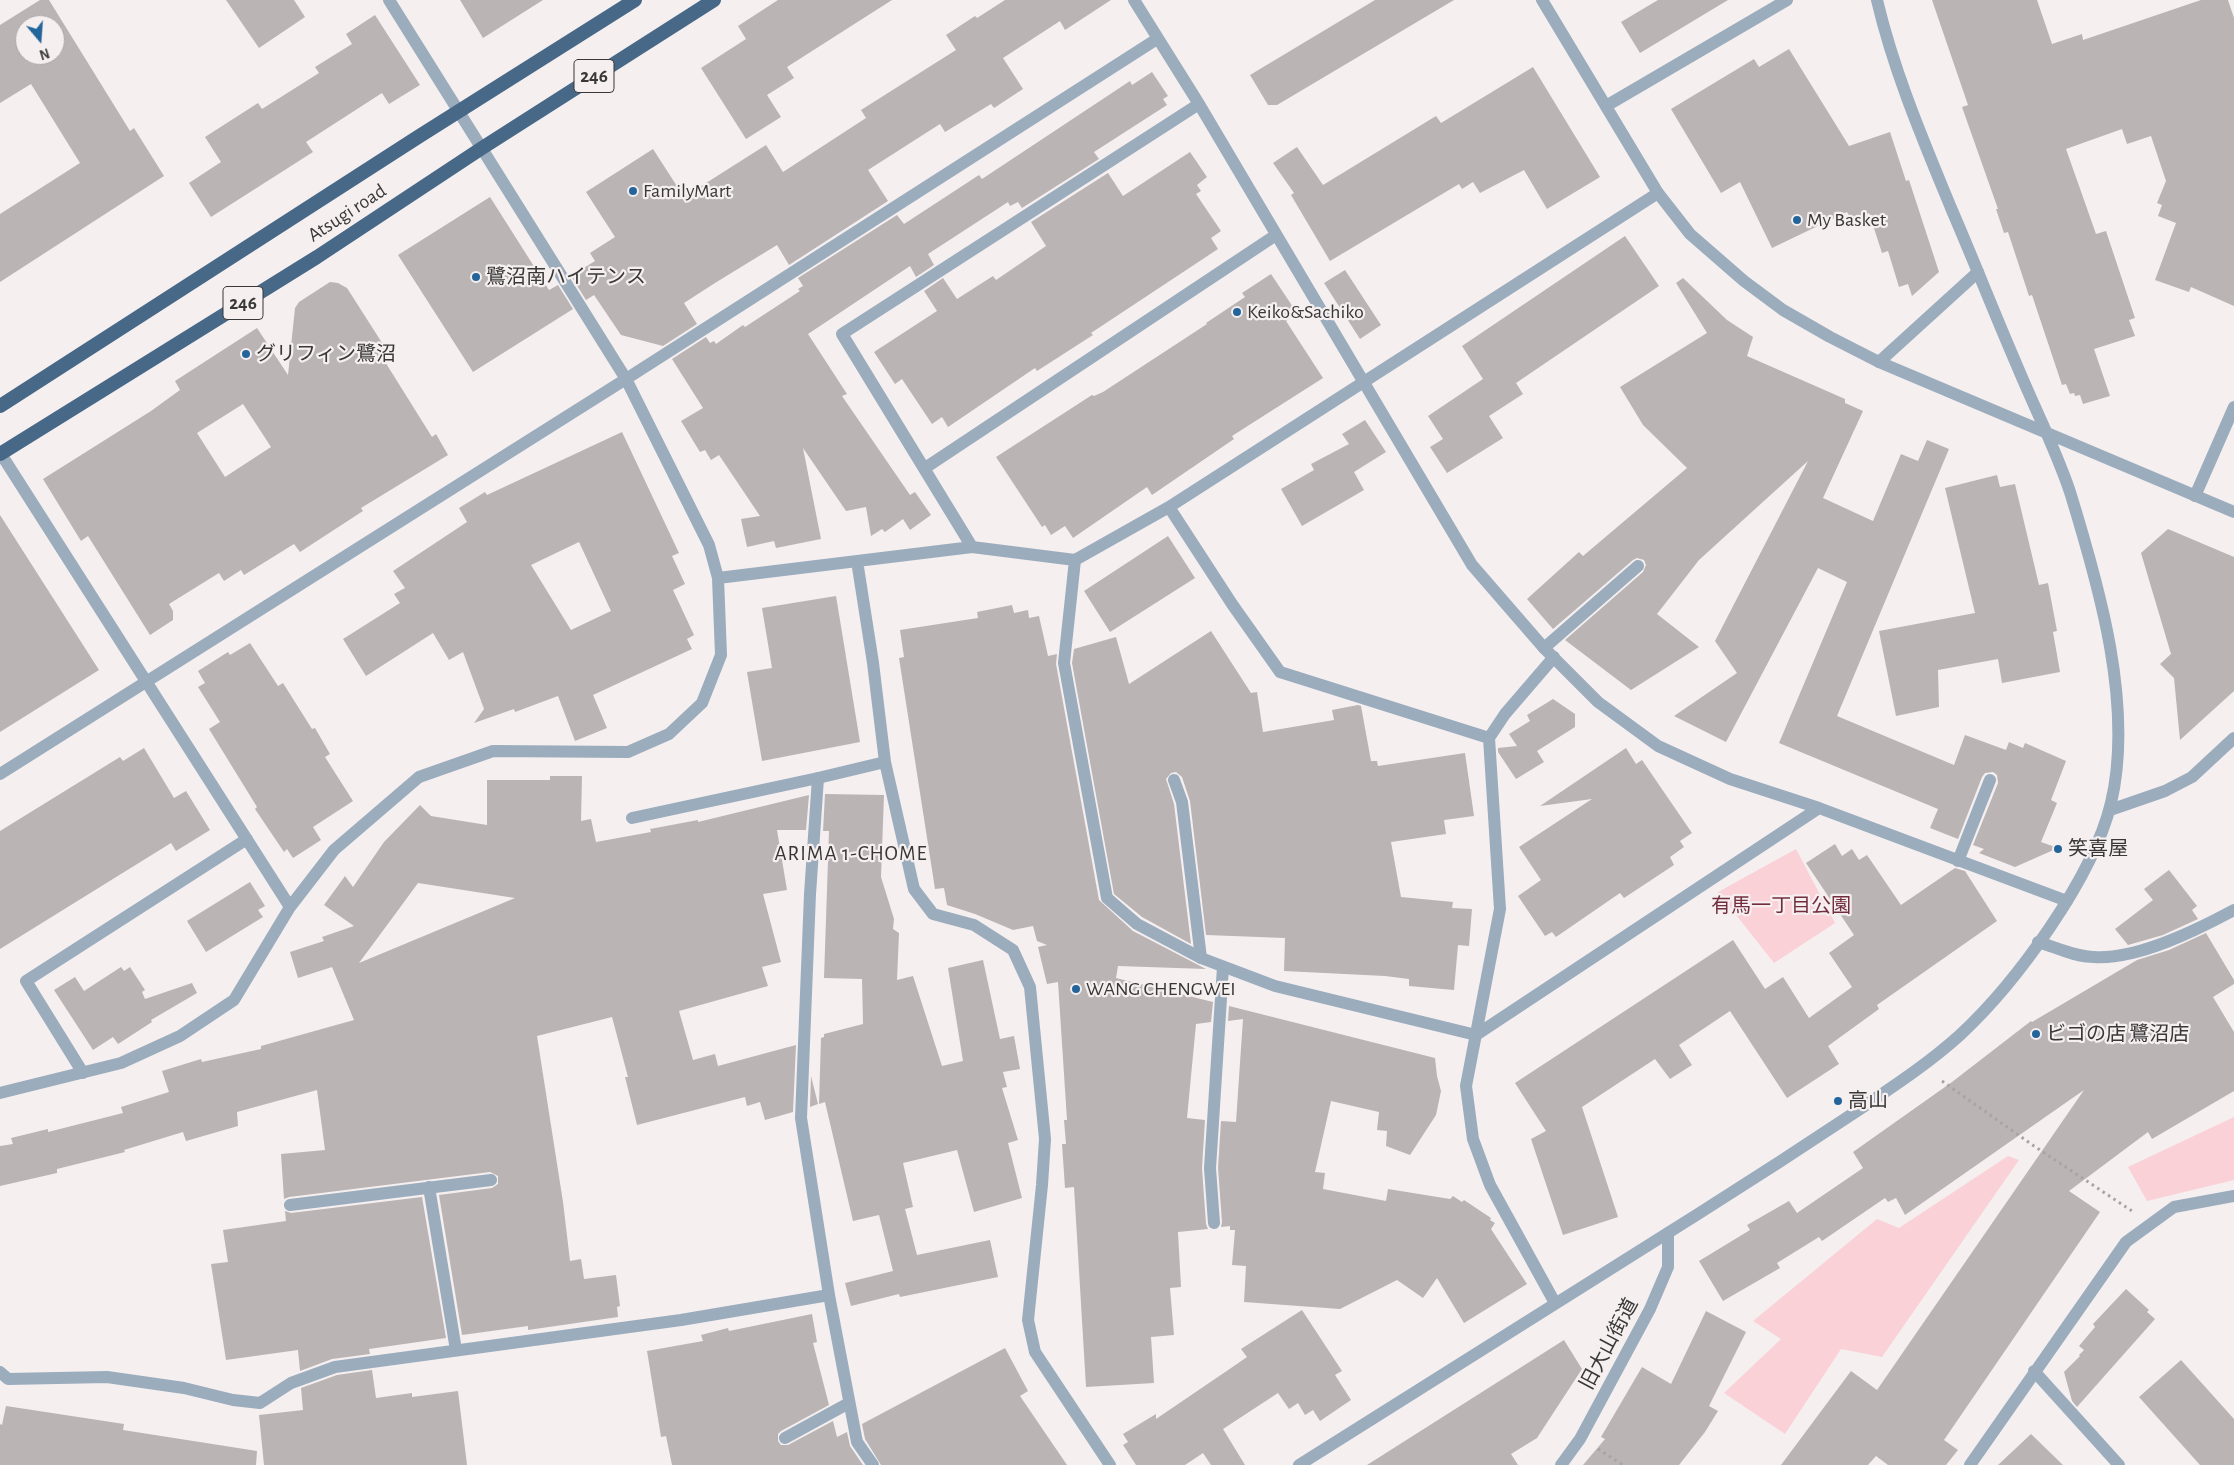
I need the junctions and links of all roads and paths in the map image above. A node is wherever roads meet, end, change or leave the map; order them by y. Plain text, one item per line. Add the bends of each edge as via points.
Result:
1 (389, 0) edge
2 (635, 0) edge
3 (714, 0) edge
4 (1134, 0) edge
5 (1542, 0) edge
6 (1787, 0) edge
7 (1877, 0) edge
8 (1157, 39) junction
9 (1199, 104) junction
10 (1606, 106) junction
11 (459, 111) junction
12 (482, 148) junction
13 (1658, 193) junction
14 (1276, 235) junction
15 (1978, 272) junction
16 (1880, 362) junction
17 (626, 379) junction
18 (1363, 382) junction
19 (0, 406) edge
20 (2234, 407) edge
21 (2045, 432) junction
22 (0, 454) edge
23 (925, 468) junction
24 (2195, 496) junction
25 (1169, 507) junction
26 (2234, 512) edge
27 (972, 547) junction
28 (1075, 560) junction
29 (857, 561) junction
30 (1638, 566) dead end
31 (718, 578) junction
32 (1544, 648) junction
33 (1554, 657) junction
34 (146, 681) junction
35 (1489, 738) junction
36 (2234, 738) edge
37 (885, 762) junction
38 (0, 774) edge
39 (818, 778) junction
40 (1174, 780) dead end
41 (1990, 780) dead end
42 (1820, 808) junction
43 (2110, 810) junction
44 (632, 818) dead end
45 (247, 839) junction
46 (1958, 860) junction
47 (2067, 901) junction
48 (290, 907) junction
49 (2234, 910) edge
50 (2038, 942) junction
51 (1201, 958) junction
52 (1223, 966) junction
53 (1476, 1035) junction
54 (83, 1073) junction
55 (1942, 1081) dead end
56 (0, 1093) edge
57 (491, 1180) dead end
58 (429, 1188) junction
59 (2234, 1196) edge
60 (290, 1205) dead end
61 (1214, 1223) dead end
62 (2151, 1224) junction
63 (1668, 1232) junction
64 (829, 1295) junction
65 (1555, 1304) junction
66 (456, 1350) junction
67 (2034, 1371) junction
68 (0, 1372) edge
69 (848, 1403) junction
70 (785, 1438) dead end
71 (1580, 1438) junction
72 (873, 1465) edge
73 (1110, 1465) edge
74 (1299, 1465) edge
75 (1561, 1465) edge
76 (1623, 1465) edge
77 (1970, 1465) edge
78 (2119, 1465) edge

1 - 11 street
2 - 11 highway, Atsugi road / 246
3 - 12 highway, Atsugi road / 246
4 - 8 street
5 - 10 street
6 - 10 street
7 - 15 street via 1895,65
8 - 9 street
8 - 17 street
9 - 14 street
9 - 23 street via 842,334
10 - 13 street
11 - 12 street
11 - 19 highway, Atsugi road / 246
12 - 17 street
12 - 22 highway, Atsugi road / 246 via 317,256
13 - 16 street via 1690,234 1744,281 1783,310
13 - 18 street
14 - 18 street
14 - 23 street
15 - 16 street
15 - 21 street
16 - 21 street
17 - 31 street via 709,545
17 - 34 street
18 - 25 street
18 - 32 street via 1472,565
20 - 24 street
21 - 24 street
21 - 43 street via 2068,489 2104,615 2119,734 2116,782
22 - 34 street
23 - 27 street
24 - 26 street
25 - 28 street
25 - 35 street via 1280,672
27 - 28 street
27 - 29 street
28 - 51 street via 1064,663 1107,898 1137,924
29 - 31 street
29 - 37 street
30 - 32 street
31 - 48 street via 721,655 702,703 669,734 628,752 493,751 420,777 334,850
32 - 33 street
33 - 35 street via 1505,714
33 - 42 street via 1598,702 1658,746 1730,779
34 - 38 street
34 - 45 street
35 - 53 street via 1500,909
36 - 43 street via 2192,777 2165,791
37 - 39 street
37 - 73 street via 914,889 933,914 974,926 1013,950 1030,987 1045,1139 1028,1320 1035,1352
39 - 44 street
39 - 64 street via 810,894 802,1118
40 - 51 street via 1182,802
41 - 46 street
42 - 46 street
42 - 53 street
43 - 47 street via 2098,845
45 - 48 street
45 - 54 street via 26,980
46 - 47 street
47 - 50 street
48 - 54 street via 234,1000 180,1036 121,1063
49 - 50 street via 2200,929 2128,953 2094,958
50 - 63 street via 1995,998 1961,1034 1931,1059 1815,1139
51 - 52 street
52 - 53 street via 1276,986
52 - 61 street via 1210,1168
53 - 65 street via 1466,1086 1473,1139 1490,1185
54 - 56 street
55 - 62 path
57 - 58 street
58 - 60 street
58 - 66 street
59 - 62 street via 2174,1207
62 - 67 street via 2126,1242
63 - 65 street
63 - 71 street, 旧大山街道 via 1668,1268 1650,1309
64 - 66 street via 681,1320
64 - 69 street
65 - 74 street
66 - 68 street via 334,1367 291,1383 260,1403 107,1377 8,1379
67 - 77 street
67 - 78 street
69 - 70 street
69 - 72 street via 856,1442
71 - 75 street, 旧大山街道
71 - 76 path

